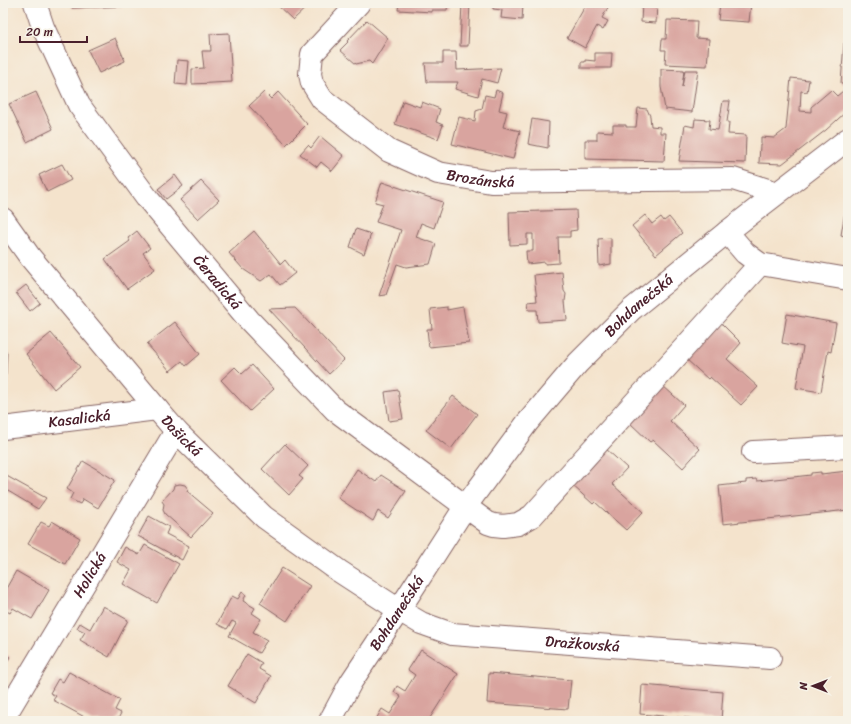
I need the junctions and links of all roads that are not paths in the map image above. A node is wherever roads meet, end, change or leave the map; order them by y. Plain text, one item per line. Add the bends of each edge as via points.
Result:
1 (34, 3) edge
2 (359, 3) edge
3 (848, 140) edge
4 (777, 193) junction
5 (3, 219) edge
6 (727, 232) junction
7 (760, 264) junction
8 (848, 279) edge
9 (157, 409) junction
10 (3, 428) edge
11 (176, 431) junction
12 (848, 446) edge
13 (753, 452) dead end
14 (465, 507) junction
15 (399, 610) junction
16 (770, 658) dead end
17 (3, 719) edge
18 (330, 721) edge

1 - 14 street, Čeradická via 79,105 148,199 249,320 335,410
2 - 4 street, Brozánská via 312,54 310,74 312,83 322,98 389,151 438,173 491,182 732,179
3 - 4 street, Bohdanečská
4 - 6 street, Bohdanečská
5 - 9 street, Dašická via 30,257
6 - 7 street via 745,253
6 - 14 street, Bohdanečská via 631,310 578,363 526,423
7 - 8 street
7 - 14 street via 532,516 518,524 494,525
9 - 10 street, Kasalická
9 - 11 street, Dašická
11 - 15 street, Dašická via 264,517
11 - 17 street, Holická
12 - 13 street
14 - 15 street, Bohdanečská
15 - 16 street, Dražkovská via 421,623 452,634
15 - 18 street, Bohdanečská via 351,682

